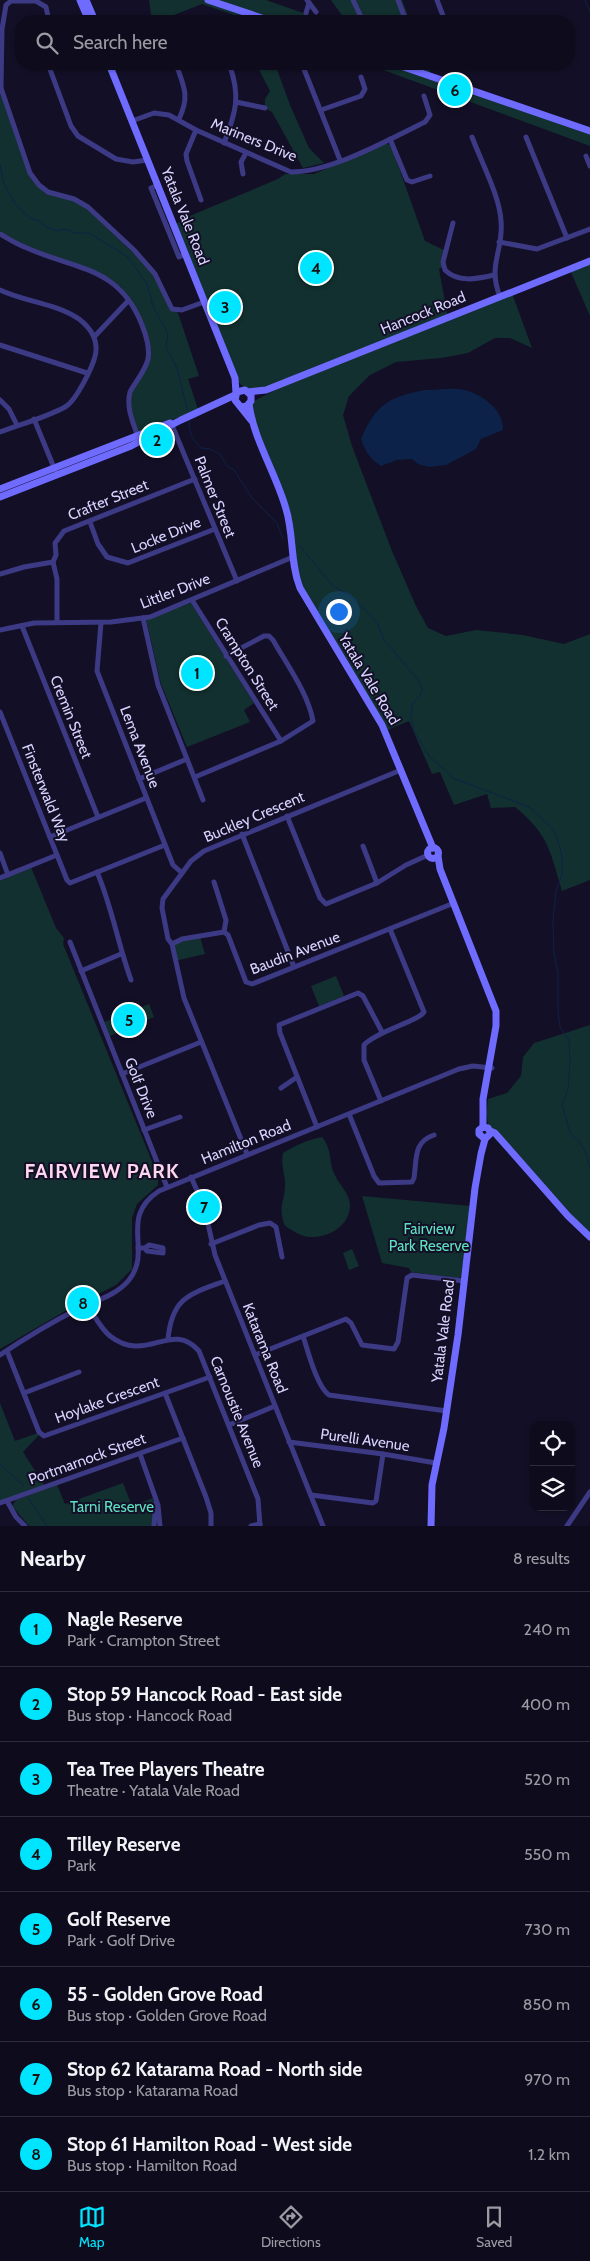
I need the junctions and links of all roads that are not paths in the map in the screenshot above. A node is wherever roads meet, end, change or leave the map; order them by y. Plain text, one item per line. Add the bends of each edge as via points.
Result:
1 (14, 0) edge
2 (80, 0) edge
3 (87, 0) edge
4 (208, 0) edge
5 (353, 0) edge
6 (398, 0) edge
7 (437, 0) edge
8 (308, 2) edge
9 (316, 12) dead end
10 (306, 13) dead end
11 (48, 15) edge
12 (86, 15) edge
13 (92, 15) edge
14 (253, 15) edge
15 (360, 15) edge
16 (404, 15) edge
17 (443, 15) edge
18 (50, 70) edge
19 (111, 70) edge
20 (178, 70) edge
21 (231, 70) edge
22 (304, 70) edge
23 (417, 70) edge
24 (361, 77) dead end
25 (424, 96) dead end
26 (236, 102) junction
27 (265, 108) dead end
28 (321, 110) junction
29 (179, 119) junction
30 (132, 121) junction
31 (196, 130) junction
32 (590, 131) edge
33 (472, 137) dead end
34 (526, 137) dead end
35 (390, 139) junction
36 (224, 143) junction
37 (246, 152) junction
38 (586, 156) dead end
39 (147, 160) junction
40 (340, 160) junction
41 (590, 166) edge
42 (243, 174) dead end
43 (430, 176) dead end
44 (201, 200) dead end
45 (453, 223) dead end
46 (590, 229) edge
47 (1, 237) edge
48 (567, 238) junction
49 (499, 242) junction
50 (590, 261) edge
51 (494, 275) junction
52 (0, 290) edge
53 (500, 298) junction
54 (128, 301) junction
55 (204, 302) junction
56 (94, 337) junction
57 (0, 345) edge
58 (87, 373) junction
59 (235, 378) junction
60 (266, 390) junction
61 (247, 391) junction
62 (236, 394) junction
63 (0, 400) edge
64 (250, 402) junction
65 (239, 405) junction
66 (207, 408) junction
67 (34, 419) junction
68 (253, 422) junction
69 (171, 424) junction
70 (17, 425) junction
71 (0, 432) edge
72 (138, 438) junction
73 (54, 468) junction
74 (57, 476) junction
75 (195, 479) junction
76 (0, 489) edge
77 (0, 498) edge
78 (90, 522) junction
79 (215, 529) junction
80 (293, 557) junction
81 (53, 562) junction
82 (0, 574) edge
83 (237, 581) junction
84 (192, 600) junction
85 (143, 618) junction
86 (56, 622) junction
87 (101, 623) junction
88 (22, 626) junction
89 (0, 630) edge
90 (226, 656) junction
91 (0, 712) edge
92 (281, 741) junction
93 (187, 759) junction
94 (401, 770) junction
95 (195, 777) junction
96 (139, 779) junction
97 (146, 798) junction
98 (203, 800) dead end
99 (287, 816) junction
100 (98, 817) junction
101 (242, 834) junction
102 (50, 837) junction
103 (165, 845) junction
104 (363, 846) dead end
105 (0, 853) edge
106 (432, 853) junction
107 (57, 855) junction
108 (97, 872) junction
109 (182, 873) junction
110 (8, 874) junction
111 (0, 878) edge
112 (214, 882) dead end
113 (377, 883) junction
114 (454, 903) junction
115 (390, 929) junction
116 (224, 932) junction
117 (70, 942) dead end
118 (172, 944) junction
119 (122, 954) junction
120 (294, 968) junction
121 (81, 971) junction
122 (131, 980) dead end
123 (382, 1032) junction
124 (202, 1042) junction
125 (490, 1067) junction
126 (122, 1074) junction
127 (297, 1077) junction
128 (281, 1088) dead end
129 (381, 1101) junction
130 (349, 1114) junction
131 (180, 1117) dead end
132 (317, 1127) junction
133 (144, 1130) junction
134 (487, 1132) junction
135 (434, 1135) dead end
136 (247, 1154) junction
137 (191, 1177) junction
138 (167, 1187) junction
139 (590, 1237) edge
140 (211, 1244) junction
141 (138, 1248) junction
142 (144, 1248) dead end
143 (282, 1257) dead end
144 (225, 1281) junction
145 (464, 1281) junction
146 (87, 1305) junction
147 (303, 1336) junction
148 (168, 1339) junction
149 (6, 1351) junction
150 (0, 1355) edge
151 (255, 1355) junction
152 (79, 1372) dead end
153 (210, 1376) junction
154 (24, 1393) junction
155 (165, 1393) junction
156 (275, 1406) junction
157 (447, 1411) junction
158 (229, 1424) junction
159 (183, 1438) junction
160 (289, 1442) junction
161 (140, 1454) junction
162 (383, 1454) junction
163 (436, 1463) junction
164 (590, 1492) edge
165 (311, 1495) junction
166 (7, 1501) junction
167 (156, 1502) junction
168 (0, 1503) edge
169 (260, 1525) edge
170 (25, 1526) edge
171 (154, 1526) edge
172 (160, 1526) edge
173 (211, 1526) edge
174 (251, 1526) edge
175 (323, 1526) edge
176 (431, 1526) edge
177 (567, 1526) edge

1 - 11 street via 39,2
1 - 55 street via 8,2 5,9 0,88 32,178 48,192 74,199 88,207 115,232 155,274 172,309 182,310
2 - 12 main road
3 - 13 main road
4 - 14 main road
5 - 15 street
6 - 16 street
7 - 17 street
8 - 9 street
8 - 10 street
18 - 39 street via 71,126 82,140 122,161
19 - 30 main road, Yatala Vale Road
20 - 29 street via 186,93
21 - 26 street
22 - 28 street
23 - 32 main road
24 - 28 street via 365,89 360,96
25 - 35 street, Mariners Drive via 430,114 425,122
26 - 27 street
26 - 36 street via 236,111
28 - 40 street
29 - 30 street, Mariners Drive via 159,112
29 - 31 street, Mariners Drive
30 - 39 main road, Yatala Vale Road
31 - 36 street, Mariners Drive
31 - 44 street via 186,154
33 - 49 street via 498,205 502,222
34 - 48 street
35 - 40 street, Mariners Drive
35 - 43 street via 407,180 416,181
36 - 37 street, Mariners Drive
37 - 40 street, Mariners Drive via 291,172 314,170
37 - 42 street via 241,162
38 - 41 street
39 - 55 main road, Yatala Vale Road
45 - 51 street via 444,270 463,279
46 - 48 street
47 - 54 street via 92,270 116,287
48 - 49 street via 537,249
49 - 51 street
50 - 53 main road, Hancock Road
51 - 53 street
52 - 56 street via 63,310 79,319
53 - 60 main road, Hancock Road
54 - 56 street
54 - 72 street via 141,322 148,352 147,363 128,397
55 - 59 main road, Yatala Vale Road
56 - 58 street via 95,356
57 - 58 street
58 - 67 street via 75,399 66,407
59 - 61 main road, Yatala Vale Road
59 - 62 main road, Yatala Vale Road
60 - 61 main road, Hancock Road
60 - 64 main road, Hancock Road
61 - 62 main road, Hancock Road
61 - 64 main road, Yatala Vale Road
62 - 65 main road, Yatala Vale Road
62 - 66 main road
63 - 70 street
64 - 65 main road, Hancock Road
64 - 68 main road, Yatala Vale Road
65 - 66 main road
65 - 68 main road, Yatala Vale Road
66 - 69 main road
67 - 70 street
67 - 73 street
68 - 80 main road, Yatala Vale Road via 286,508
69 - 72 main road
69 - 75 street, Palmer Street
70 - 71 street
72 - 73 main road
72 - 74 main road
73 - 74 street
73 - 76 main road
74 - 77 main road
75 - 78 street, Crafter Street
75 - 79 street, Palmer Street
78 - 79 street, Locke Drive via 107,558 128,563
78 - 81 street, Crafter Street via 59,536
79 - 83 street, Palmer Street
80 - 83 street, Littler Drive
80 - 94 main road, Yatala Vale Road via 300,588 382,725
81 - 82 street
81 - 86 street, Crafter Street via 57,580
83 - 84 street, Littler Drive
84 - 85 street, Littler Drive
84 - 90 street, Crampton Street
85 - 87 street, Littler Drive
85 - 93 street via 158,685
86 - 87 street, Littler Drive
86 - 88 street, Littler Drive
87 - 96 street, Lema Avenue via 96,671
88 - 89 street, Littler Drive
88 - 100 street, Cremin Street
90 - 92 street, Crampton Street
90 - 92 street via 264,636 273,640 296,680 313,721
91 - 102 street, Finsterwald Way
92 - 95 street
93 - 95 street
93 - 96 street
94 - 99 street, Buckley Crescent
94 - 106 main road, Yatala Vale Road
95 - 98 street
96 - 97 street, Lema Avenue
97 - 100 street
97 - 103 street, Lema Avenue
99 - 101 street, Buckley Crescent
99 - 113 street via 322,902 331,903
100 - 102 street
101 - 109 street, Buckley Crescent via 200,854
101 - 120 street
102 - 107 street, Finsterwald Way
103 - 108 street
103 - 109 street, Lema Avenue via 173,865
104 - 113 street
105 - 110 street
106 - 113 street
106 - 114 main road, Yatala Vale Road
107 - 108 street, Finsterwald Way via 70,883
107 - 110 street
108 - 119 street via 110,901
109 - 118 street, Buckley Crescent via 162,903 168,939
110 - 111 street
112 - 116 street via 226,920
114 - 115 street, Baudin Avenue
114 - 125 main road, Yatala Vale Road via 494,1004 496,1018
115 - 120 street, Baudin Avenue
115 - 123 street via 424,1012 420,1017
116 - 118 street via 182,939
116 - 120 street, Baudin Avenue via 248,984
117 - 121 street, Golf Drive
118 - 124 street, Buckley Crescent via 184,998
119 - 121 street
119 - 122 street
121 - 126 street, Golf Drive
123 - 127 street via 363,996 358,993 280,1025 279,1031
123 - 129 street via 362,1048
124 - 126 street
124 - 136 street, Buckley Crescent
125 - 129 street, Hamilton Road via 466,1068
125 - 134 main road, Yatala Vale Road
126 - 133 street, Golf Drive
127 - 128 street
127 - 132 street
129 - 130 street, Hamilton Road
130 - 132 street, Hamilton Road
130 - 135 street via 379,1183 412,1182 419,1144 424,1138
131 - 133 street
132 - 136 street, Hamilton Road
133 - 138 street, Golf Drive
134 - 139 main road via 495,1133
134 - 145 main road, Yatala Vale Road via 475,1188
136 - 137 street, Hamilton Road
137 - 138 street, Hamilton Road
137 - 140 street, Katarama Road via 204,1206
138 - 141 street, Hamilton Road via 151,1197 141,1209 137,1225
140 - 143 street via 259,1225 270,1224 276,1227
140 - 144 street, Katarama Road
141 - 142 street
141 - 146 street, Hamilton Road via 137,1263 128,1281 116,1292
144 - 148 street via 183,1299 172,1316
144 - 151 street, Katarama Road
145 - 147 street via 412,1275 407,1278 398,1342 394,1349 362,1345 346,1319
145 - 157 main road, Yatala Vale Road
146 - 148 street via 107,1333 126,1345 144,1347
146 - 149 street, Hamilton Road
147 - 151 street
147 - 157 street via 324,1392 329,1395
148 - 153 street, Carnoustie Avenue via 185,1341 196,1348
149 - 150 street, Hamilton Road
149 - 154 street, Hoylake Crescent
151 - 156 street, Katarama Road
152 - 154 street
153 - 155 street, Hoylake Crescent
153 - 158 street, Carnoustie Avenue
154 - 155 street, Hoylake Crescent via 39,1432 44,1436
155 - 159 street
156 - 158 street
156 - 160 street, Katarama Road
157 - 163 main road, Yatala Vale Road
158 - 169 street, Carnoustie Avenue via 258,1498
159 - 161 street, Portmarnock Street
159 - 173 street via 209,1506
160 - 162 street, Purelli Avenue
160 - 165 street, Katarama Road
161 - 166 street, Portmarnock Street
161 - 167 street
162 - 163 street, Purelli Avenue
162 - 165 street via 376,1501
163 - 176 main road, Yatala Vale Road
164 - 177 street
165 - 175 street, Katarama Road
166 - 168 street, Portmarnock Street
166 - 170 street via 16,1518
167 - 171 street
167 - 172 street
169 - 174 street

